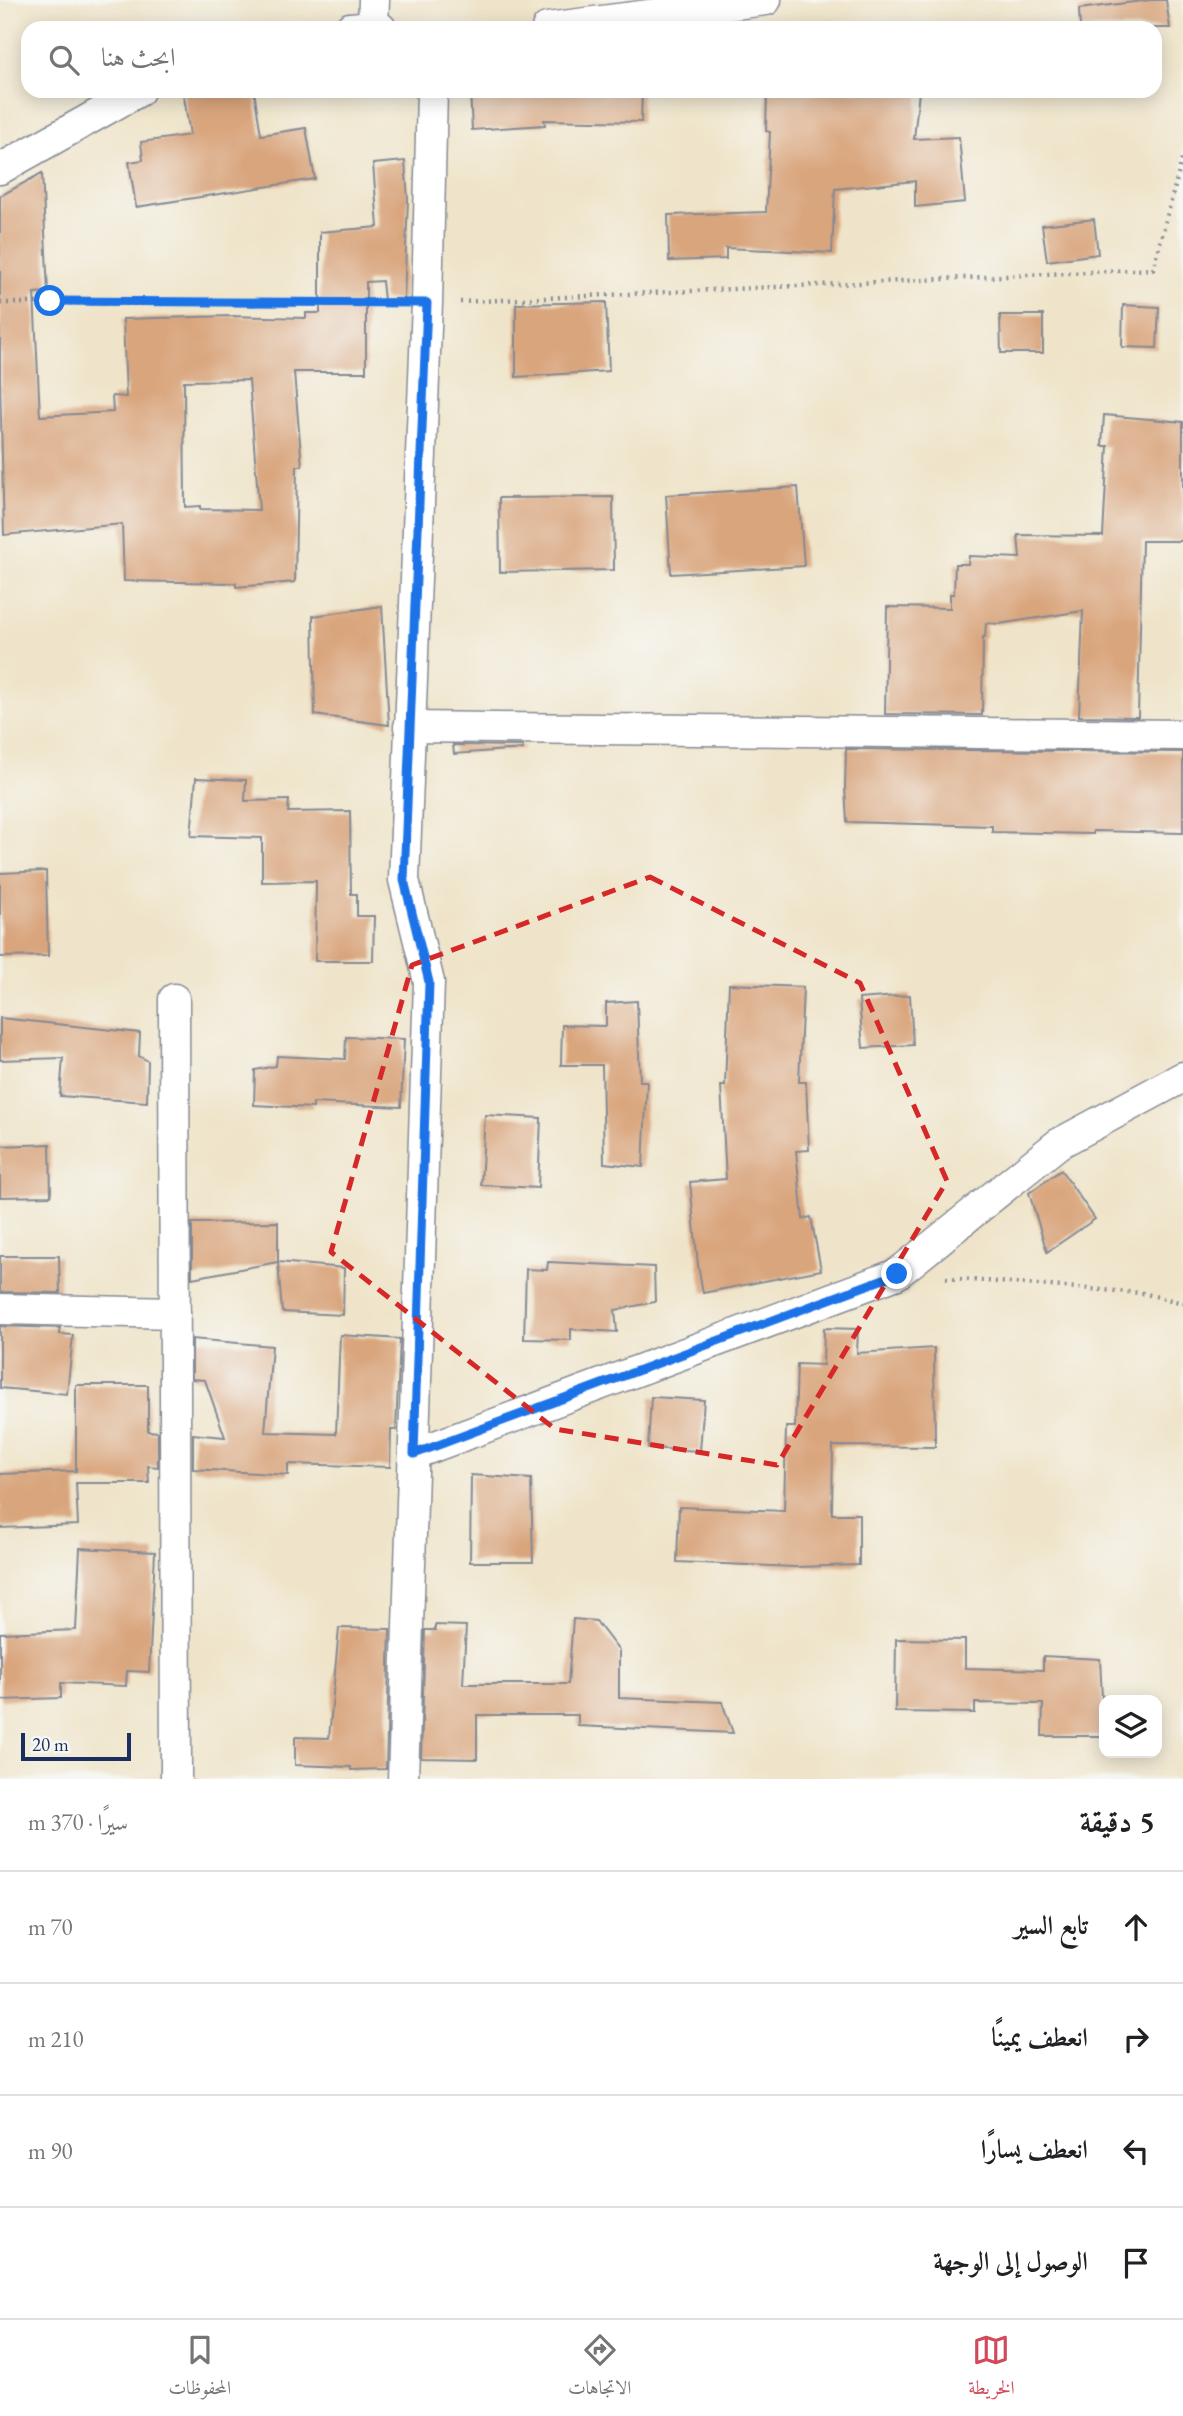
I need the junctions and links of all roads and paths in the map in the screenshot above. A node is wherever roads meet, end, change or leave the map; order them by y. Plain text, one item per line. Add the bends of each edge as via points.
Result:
1 (766, 0) edge
2 (602, 21) edge
3 (127, 98) edge
4 (432, 98) edge
5 (1183, 156) edge
6 (0, 169) edge
7 (0, 303) edge
8 (427, 303) junction
9 (409, 727) junction
10 (1183, 735) edge
11 (174, 999) dead end
12 (1183, 1077) edge
13 (897, 1274) junction
14 (1183, 1303) edge
15 (0, 1309) edge
16 (175, 1313) junction
17 (414, 1454) junction
18 (176, 1779) edge
19 (403, 1779) edge

1 - 2 street
3 - 6 street
4 - 8 street
5 - 8 path via 1153,269
7 - 8 path
8 - 9 street
9 - 10 street
9 - 17 street via 404,880 429,982
11 - 16 street
12 - 13 street via 1058,1144
13 - 14 path via 1142,1293
13 - 17 street
15 - 16 street
16 - 18 street
17 - 19 street

